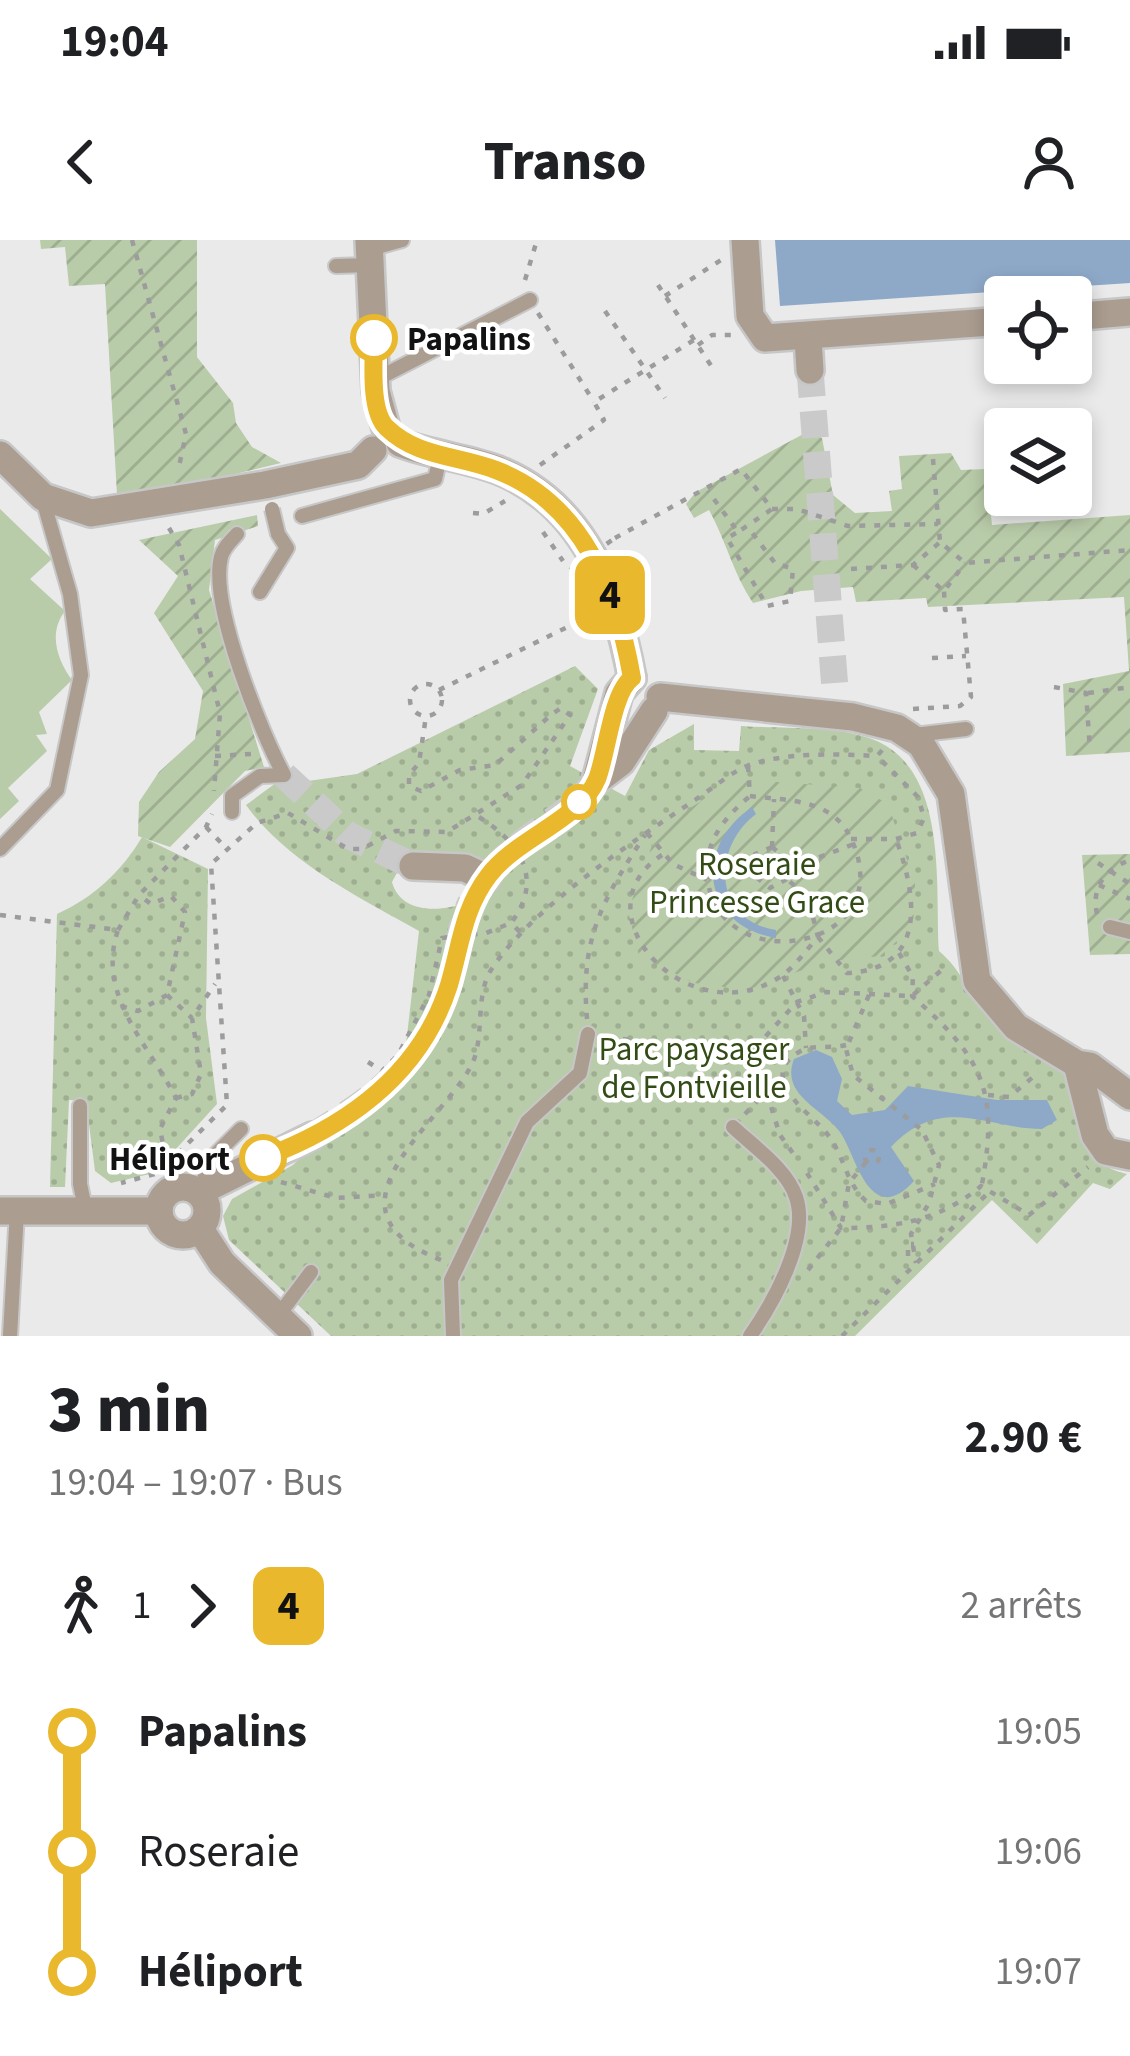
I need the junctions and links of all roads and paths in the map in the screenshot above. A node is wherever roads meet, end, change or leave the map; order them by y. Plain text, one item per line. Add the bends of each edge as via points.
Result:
1 (132, 240) edge
2 (402, 240) edge
3 (537, 240) edge
4 (736, 248) edge
5 (370, 251) edge
6 (336, 266) dead end
7 (658, 285) dead end
8 (665, 296) junction
9 (530, 300) junction
10 (605, 311) dead end
11 (1130, 313) edge
12 (984, 323) edge
13 (1092, 323) edge
14 (731, 334) dead end
15 (808, 339) junction
16 (696, 342) junction
17 (712, 368) dead end
18 (646, 370) junction
19 (810, 370) tunnel mouth
20 (375, 380) junction
21 (664, 398) dead end
22 (594, 402) junction
23 (386, 440) junction
24 (0, 455) edge
25 (440, 457) junction
26 (933, 459) dead end
27 (536, 468) dead end
28 (178, 483) dead end
29 (708, 491) junction
30 (43, 497) junction
31 (269, 497) junction
32 (510, 497) dead end
33 (772, 509) junction
34 (473, 513) dead end
35 (302, 516) dead end
36 (940, 524) junction
37 (748, 526) junction
38 (169, 528) dead end
39 (738, 532) junction
40 (237, 534) dead end
41 (542, 537) dead end
42 (940, 542) junction
43 (1130, 550) edge
44 (965, 562) junction
45 (913, 565) junction
46 (851, 569) dead end
47 (944, 591) junction
48 (260, 592) dead end
49 (613, 605) junction
50 (966, 656) junction
51 (932, 658) dead end
52 (1054, 687) dead end
53 (1130, 687) edge
54 (625, 688) junction
55 (439, 690) junction
56 (1086, 693) junction
57 (657, 704) junction
58 (426, 716) junction
59 (903, 728) junction
60 (966, 730) dead end
61 (1090, 749) dead end
62 (256, 753) dead end
63 (215, 756) junction
64 (877, 756) junction
65 (748, 766) junction
66 (750, 796) junction
67 (774, 799) junction
68 (232, 812) dead end
69 (478, 817) junction
70 (206, 827) junction
71 (646, 832) junction
72 (549, 836) dead end
73 (896, 839) junction
74 (853, 842) junction
75 (772, 848) junction
76 (0, 849) edge
77 (228, 850) junction
78 (522, 856) junction
79 (662, 856) junction
80 (1130, 860) edge
81 (1098, 863) dead end
82 (413, 866) tunnel mouth
83 (790, 868) junction
84 (1108, 870) junction
85 (787, 879) junction
86 (707, 880) junction
87 (1130, 884) edge
88 (482, 885) dead end
89 (1099, 885) junction
90 (139, 895) junction
91 (1130, 899) edge
92 (0, 915) edge
93 (511, 923) junction
94 (1109, 927) joint
95 (118, 930) junction
96 (1130, 932) edge
97 (523, 935) junction
98 (818, 937) junction
99 (898, 953) junction
100 (945, 967) dead end
101 (783, 976) junction
102 (215, 984) junction
103 (870, 994) junction
104 (166, 995) junction
105 (912, 996) junction
106 (797, 1002) junction
107 (118, 1005) junction
108 (192, 1018) junction
109 (588, 1034) junction
110 (847, 1045) junction
111 (806, 1049) junction
112 (753, 1050) junction
113 (368, 1062) dead end
114 (1077, 1064) junction
115 (1041, 1070) dead end
116 (1120, 1083) edge
117 (765, 1093) junction
118 (988, 1096) junction
119 (176, 1098) junction
120 (80, 1106) dead end
121 (733, 1127) joint
122 (241, 1129) dead end
123 (312, 1136) tunnel mouth
124 (1118, 1154) edge
125 (867, 1161) dead end
126 (167, 1164) junction
127 (270, 1176) dead end
128 (849, 1183) junction
129 (935, 1184) junction
130 (113, 1185) dead end
131 (981, 1186) junction
132 (203, 1188) junction
133 (990, 1191) junction
134 (386, 1195) junction
135 (9, 1211) edge
136 (159, 1211) junction
137 (86, 1213) junction
138 (918, 1220) junction
139 (841, 1228) junction
140 (200, 1229) junction
141 (914, 1244) junction
142 (908, 1256) dead end
143 (916, 1263) junction
144 (458, 1267) junction
145 (311, 1273) dead end
146 (288, 1326) edge
147 (10, 1336) edge
148 (453, 1336) edge
149 (750, 1336) edge
150 (842, 1336) edge

1 - 28 path via 186,434
2 - 5 lane
3 - 9 path via 524,280
4 - 8 path
4 - 15 street via 754,328 779,341
5 - 6 lane
5 - 20 street
7 - 8 path
8 - 16 path
9 - 20 lane
9 - 22 path
10 - 18 path
11 - 13 street
12 - 15 street
14 - 16 path
15 - 19 street
16 - 17 path
16 - 18 path
18 - 21 path
18 - 22 path
20 - 23 street
22 - 27 path via 604,420
23 - 25 street
23 - 31 street via 358,465
24 - 30 street
25 - 35 lane via 435,479 410,490
25 - 49 street via 496,470 560,509 589,544
26 - 36 path
29 - 33 path via 741,470
29 - 39 path
29 - 41 path, bridge via 570,570
30 - 31 street via 92,513
30 - 76 lane via 70,594 81,675 56,790
31 - 48 lane, bridge via 287,548
32 - 34 path
33 - 36 path via 848,526
33 - 37 path
36 - 42 path
37 - 39 path
37 - 39 path via 775,563 793,569 790,601 767,606 727,538
38 - 63 path via 220,712
40 - 68 lane via 221,558 224,601 256,715 284,775 247,783 232,796
42 - 44 path
42 - 45 path
43 - 44 path
44 - 47 path
45 - 46 path
45 - 47 path
47 - 50 path via 945,610 962,609
49 - 54 street
49 - 55 path
50 - 51 path
50 - 59 path via 971,698
52 - 56 path
53 - 56 path
54 - 57 street via 650,680
54 - 57 street via 596,781 621,762
55 - 58 path via 439,710
55 - 58 path via 424,683 411,692 412,708
56 - 61 path
57 - 59 street via 837,702
58 - 69 path via 419,763 409,775 409,787 421,791 460,770 495,765 552,714 568,710 541,764
59 - 60 lane
59 - 64 path
59 - 114 street via 952,794 976,981 1016,1027
62 - 63 path
63 - 70 path
64 - 65 path
64 - 73 path via 918,797 924,818 917,833
65 - 66 path
65 - 71 path
66 - 67 path
66 - 86 path via 718,829
67 - 74 path via 833,814
67 - 75 path
69 - 77 path via 446,832 396,831 348,849 288,813 257,823
69 - 78 path
70 - 77 path
70 - 90 path
71 - 79 path
71 - 97 path
71 - 109 path via 599,906 584,983
72 - 78 path
73 - 74 path
73 - 99 path via 914,887 914,914
74 - 83 path
74 - 98 path via 856,899
75 - 83 path via 784,852
75 - 85 path via 755,854 751,873 770,888
77 - 102 path via 211,863
78 - 93 path via 527,902
79 - 86 path
79 - 101 path via 637,890 630,925 640,951 712,993
80 - 84 path
81 - 84 path
82 - 88 street via 465,868
83 - 85 path
84 - 87 path
84 - 89 path
85 - 98 path via 808,898
86 - 98 path via 737,928 762,939
89 - 91 path
89 - 94 path via 1095,911
90 - 95 path
90 - 104 path via 151,904 171,896 184,912
92 - 95 path
93 - 97 path
93 - 113 path via 442,938 429,995 398,1054 382,1071
94 - 96 lane
95 - 107 path via 109,971
97 - 134 path via 489,973 472,1066 401,1152
98 - 99 path via 847,973 871,972
98 - 101 path
99 - 105 path via 914,977
100 - 105 path
101 - 106 path
102 - 108 path
102 - 126 path via 227,1105
103 - 105 path
103 - 106 path via 826,992
103 - 110 path
104 - 107 path via 138,1011
104 - 108 path
105 - 118 path via 974,1058
106 - 111 path
106 - 112 path
107 - 119 path
108 - 119 path via 201,1074 192,1094
109 - 112 path
109 - 144 lane via 580,1072 527,1122
110 - 111 path
110 - 129 path via 853,1075 922,1130 939,1165
111 - 128 path via 784,1068 788,1096 831,1138
112 - 117 path
114 - 116 street
114 - 124 street via 1095,1135
115 - 118 path via 1009,1097
117 - 121 path
117 - 139 path via 780,1135
118 - 131 path
119 - 126 path via 160,1129
120 - 137 lane
121 - 149 lane via 796,1197 798,1232
122 - 132 lane via 202,1167
123 - 132 street
124 - 133 path via 1029,1216
125 - 128 path
126 - 130 path
127 - 134 path via 316,1195
128 - 129 path via 878,1204
128 - 139 path
129 - 138 path
131 - 133 path
131 - 138 path via 953,1210
132 - 136 street via 175,1188
132 - 140 street
133 - 143 path
134 - 144 path via 395,1232 410,1248
135 - 137 street
135 - 147 lane
136 - 137 street
136 - 140 street via 177,1234
138 - 139 path
138 - 141 path
140 - 146 street via 222,1263
141 - 142 path
141 - 143 path
143 - 150 path
144 - 148 lane via 451,1280
145 - 146 lane

